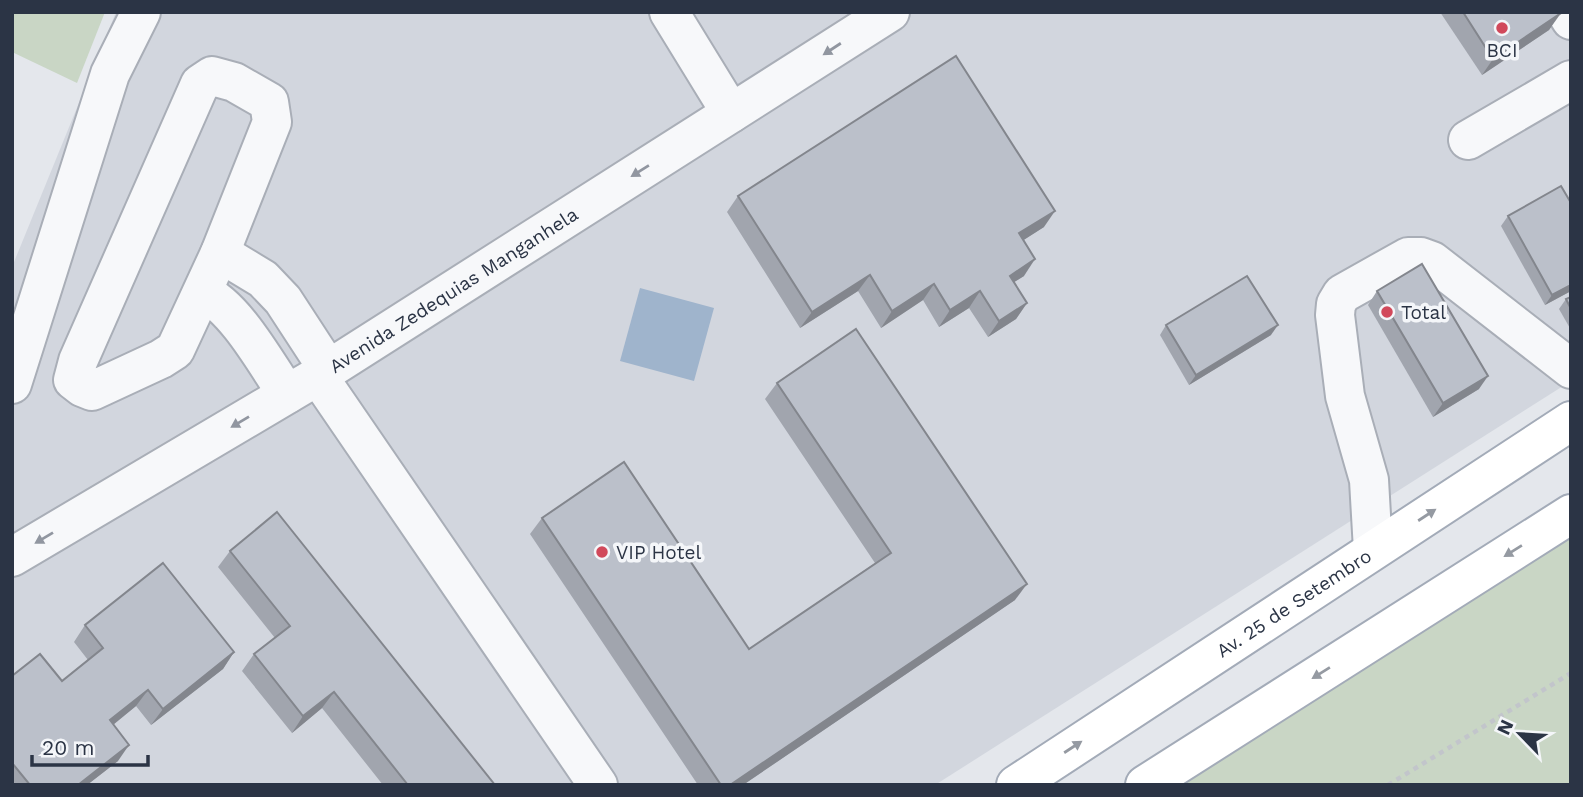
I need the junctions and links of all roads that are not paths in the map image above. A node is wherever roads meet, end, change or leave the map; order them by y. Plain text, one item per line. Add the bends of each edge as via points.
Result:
1 (141, 12) edge
2 (669, 12) edge
3 (890, 12) edge
4 (1566, 12) edge
5 (1571, 20) edge
6 (1571, 80) edge
7 (732, 113) junction
8 (1468, 140) dead end
9 (220, 253) junction
10 (203, 293) junction
11 (1571, 369) edge
12 (311, 380) junction
13 (12, 384) edge
14 (1571, 421) edge
15 (1571, 514) edge
16 (1373, 550) junction
17 (12, 558) edge
18 (598, 785) edge
19 (1016, 785) edge
20 (1145, 785) edge

1 - 13 street via 110,74
2 - 7 street
3 -> 7 street, Avenida Zedequias Manganhela
4 - 5 street
6 - 8 street
7 -> 12 street, Avenida Zedequias Manganhela
9 - 10 street
9 - 10 street via 272,122 269,102 234,82 212,76 200,84 73,380 92,391 175,350
9 - 12 street via 263,279 283,300
10 - 12 street
11 - 16 street via 1421,257 1408,257 1342,294 1335,315 1345,396 1368,480
12 -> 17 street, Avenida Zedequias Manganhela
12 - 18 street
16 -> 14 main road, Av. 25 de Setembro
15 -> 20 main road
19 -> 16 main road, Av. 25 de Setembro

